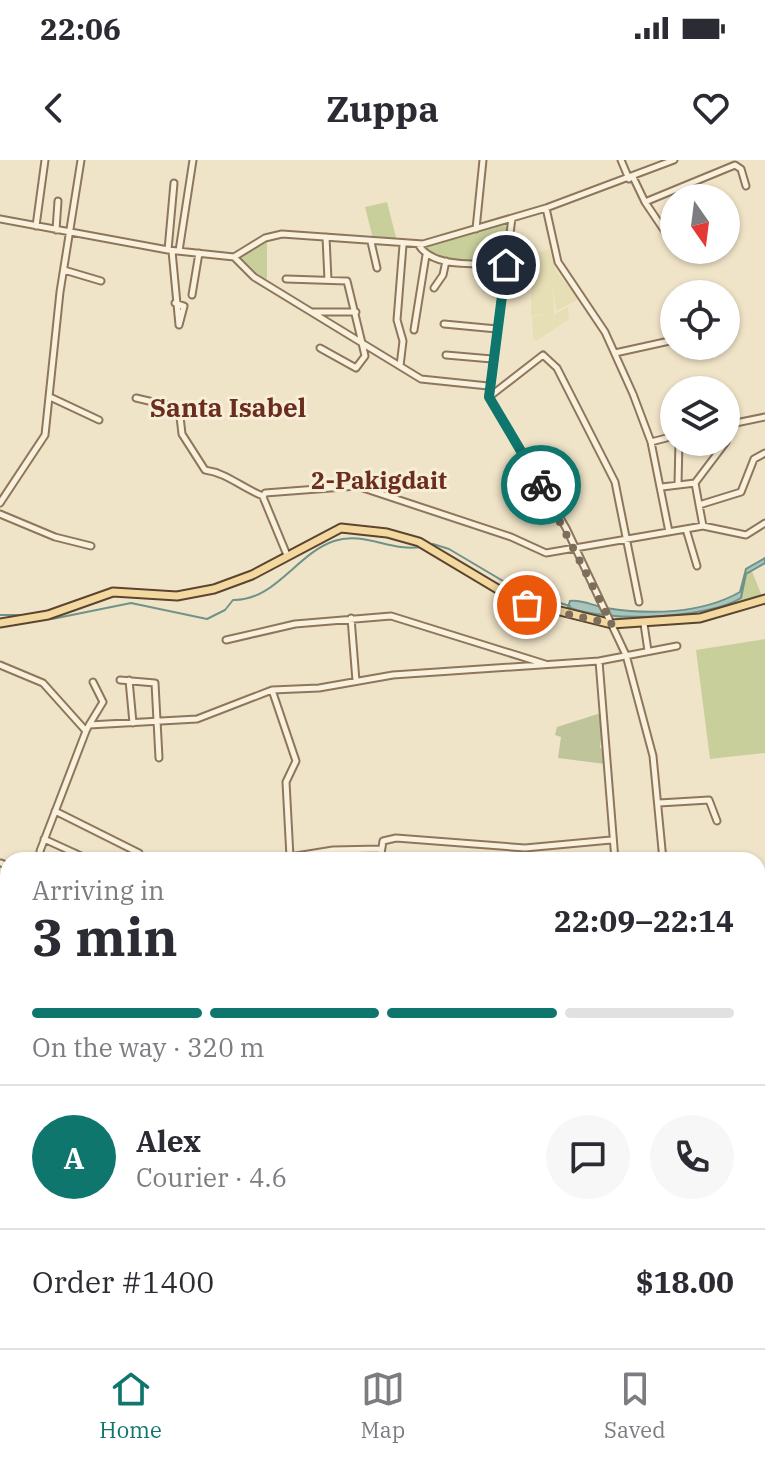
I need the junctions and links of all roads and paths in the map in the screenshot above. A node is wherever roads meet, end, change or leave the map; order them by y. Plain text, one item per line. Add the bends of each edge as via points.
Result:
1 (45, 160) edge
2 (81, 160) edge
3 (193, 160) edge
4 (483, 160) edge
5 (621, 160) edge
6 (674, 160) edge
7 (631, 178) junction
8 (174, 183) dead end
9 (746, 186) dead end
10 (58, 201) dead end
11 (645, 202) junction
12 (546, 208) junction
13 (512, 218) junction
14 (0, 219) edge
15 (660, 224) edge
16 (36, 226) junction
17 (476, 229) junction
18 (56, 230) junction
19 (70, 233) junction
20 (326, 237) junction
21 (371, 242) junction
22 (418, 244) junction
23 (403, 245) junction
24 (170, 250) junction
25 (179, 251) junction
26 (199, 253) junction
27 (426, 255) junction
28 (234, 257) junction
29 (446, 261) junction
30 (506, 265) junction
31 (377, 268) dead end
32 (64, 270) junction
33 (286, 279) dead end
34 (328, 280) junction
35 (101, 281) dead end
36 (434, 288) dead end
37 (192, 295) dead end
38 (175, 303) dead end
39 (312, 312) junction
40 (356, 312) junction
41 (444, 324) dead end
42 (497, 329) junction
43 (414, 330) dead end
44 (362, 343) junction
45 (660, 343) edge
46 (320, 348) dead end
47 (615, 353) junction
48 (446, 355) dead end
49 (492, 359) junction
50 (400, 366) junction
51 (488, 386) junction
52 (50, 397) junction
53 (489, 397) junction
54 (136, 398) dead end
55 (765, 417) edge
56 (99, 420) dead end
57 (740, 422) edge
58 (660, 440) edge
59 (651, 442) junction
60 (765, 453) edge
61 (679, 456) edge
62 (715, 456) edge
63 (695, 483) junction
64 (678, 484) junction
65 (662, 487) junction
66 (263, 496) junction
67 (0, 503) edge
68 (699, 505) junction
69 (0, 514) edge
70 (765, 523) edge
71 (703, 526) junction
72 (686, 529) junction
73 (669, 532) junction
74 (628, 539) junction
75 (91, 546) dead end
76 (577, 549) junction
77 (287, 555) junction
78 (697, 566) dead end
79 (765, 599) edge
80 (639, 602) dead end
81 (351, 618) junction
82 (0, 623) edge
83 (612, 624) junction
84 (644, 624) junction
85 (226, 640) dead end
86 (677, 646) dead end
87 (648, 651) junction
88 (626, 655) junction
89 (599, 661) junction
90 (0, 665) edge
91 (550, 666) junction
92 (120, 680) dead end
93 (129, 680) junction
94 (356, 681) junction
95 (93, 682) dead end
96 (272, 690) junction
97 (157, 722) junction
98 (133, 723) junction
99 (87, 728) junction
100 (159, 758) dead end
101 (659, 803) junction
102 (55, 811) junction
103 (717, 821) dead end
104 (44, 839) junction
105 (611, 840) junction
106 (381, 849) junction
107 (40, 851) dead end
108 (71, 852) edge
109 (137, 852) edge
110 (290, 852) edge
111 (321, 852) edge
112 (381, 852) edge
113 (613, 852) edge
114 (662, 852) edge

1 - 16 street
2 - 19 street
3 - 25 street
4 - 17 street
5 - 7 street
6 - 7 street
7 - 11 street
7 - 12 street
8 - 24 street
9 - 11 street via 735,165
10 - 18 street
11 - 15 street
12 - 13 street
12 - 47 street via 558,262
13 - 17 street
13 - 30 street
14 - 16 street
16 - 18 street
17 - 22 street
18 - 19 street
19 - 24 street
19 - 32 street
20 - 21 street
20 - 28 street via 270,236
20 - 34 street
21 - 23 street
21 - 31 street
22 - 23 street
22 - 27 street
23 - 50 street via 397,320 403,341
24 - 25 street
24 - 38 street
25 - 26 street
26 - 28 street
26 - 37 street
27 - 29 street
27 - 43 street
28 - 39 street via 254,277
29 - 30 street
29 - 36 street
30 - 42 street
32 - 35 street
32 - 52 street
33 - 34 street
34 - 40 street via 349,282
39 - 40 street
39 - 44 street
40 - 44 street
41 - 42 street
42 - 49 street
44 - 46 street via 365,356 356,368
44 - 50 street
45 - 47 street
47 - 59 street
48 - 49 street
49 - 51 street
50 - 51 street via 429,381
51 - 53 street
52 - 56 street
52 - 67 street via 41,445
53 - 74 street via 547,356 612,474
53 - 76 street
54 - 66 street via 179,408 182,434 205,470 222,472 241,488
55 - 57 street
58 - 59 street
59 - 65 street
60 - 68 street via 754,459 741,492
61 - 64 street
62 - 63 street
63 - 64 street
63 - 68 street
64 - 65 street
65 - 73 street
66 - 76 street via 280,489 357,486 541,552
66 - 77 street
68 - 71 street
69 - 75 street
70 - 71 street via 746,535
71 - 72 street
72 - 73 street
72 - 78 street
73 - 74 street
74 - 76 street
74 - 80 street
76 - 83 street
77 - 82 main road via 214,589 177,596 113,592 48,615
77 - 83 main road via 341,528 387,533 430,547 527,605
79 - 84 main road via 700,618
81 - 85 street
81 - 91 street via 406,619
81 - 94 street
83 - 84 main road
83 - 88 street
84 - 87 street
86 - 87 street
87 - 88 street
88 - 89 street
88 - 101 street via 647,729
89 - 91 street
89 - 105 street
90 - 99 street via 43,683
91 - 94 street
92 - 93 street
93 - 97 street via 155,683
93 - 98 street
94 - 96 street
95 - 99 street via 103,702
96 - 97 street via 208,716
96 - 110 street via 296,761 286,782
97 - 98 street
97 - 100 street
98 - 99 street
99 - 102 street
101 - 103 street via 705,798
101 - 114 street
102 - 104 street
102 - 109 street
104 - 107 street
104 - 108 street
105 - 106 street via 525,848 396,838 383,841
105 - 113 street
106 - 111 street
106 - 112 street

